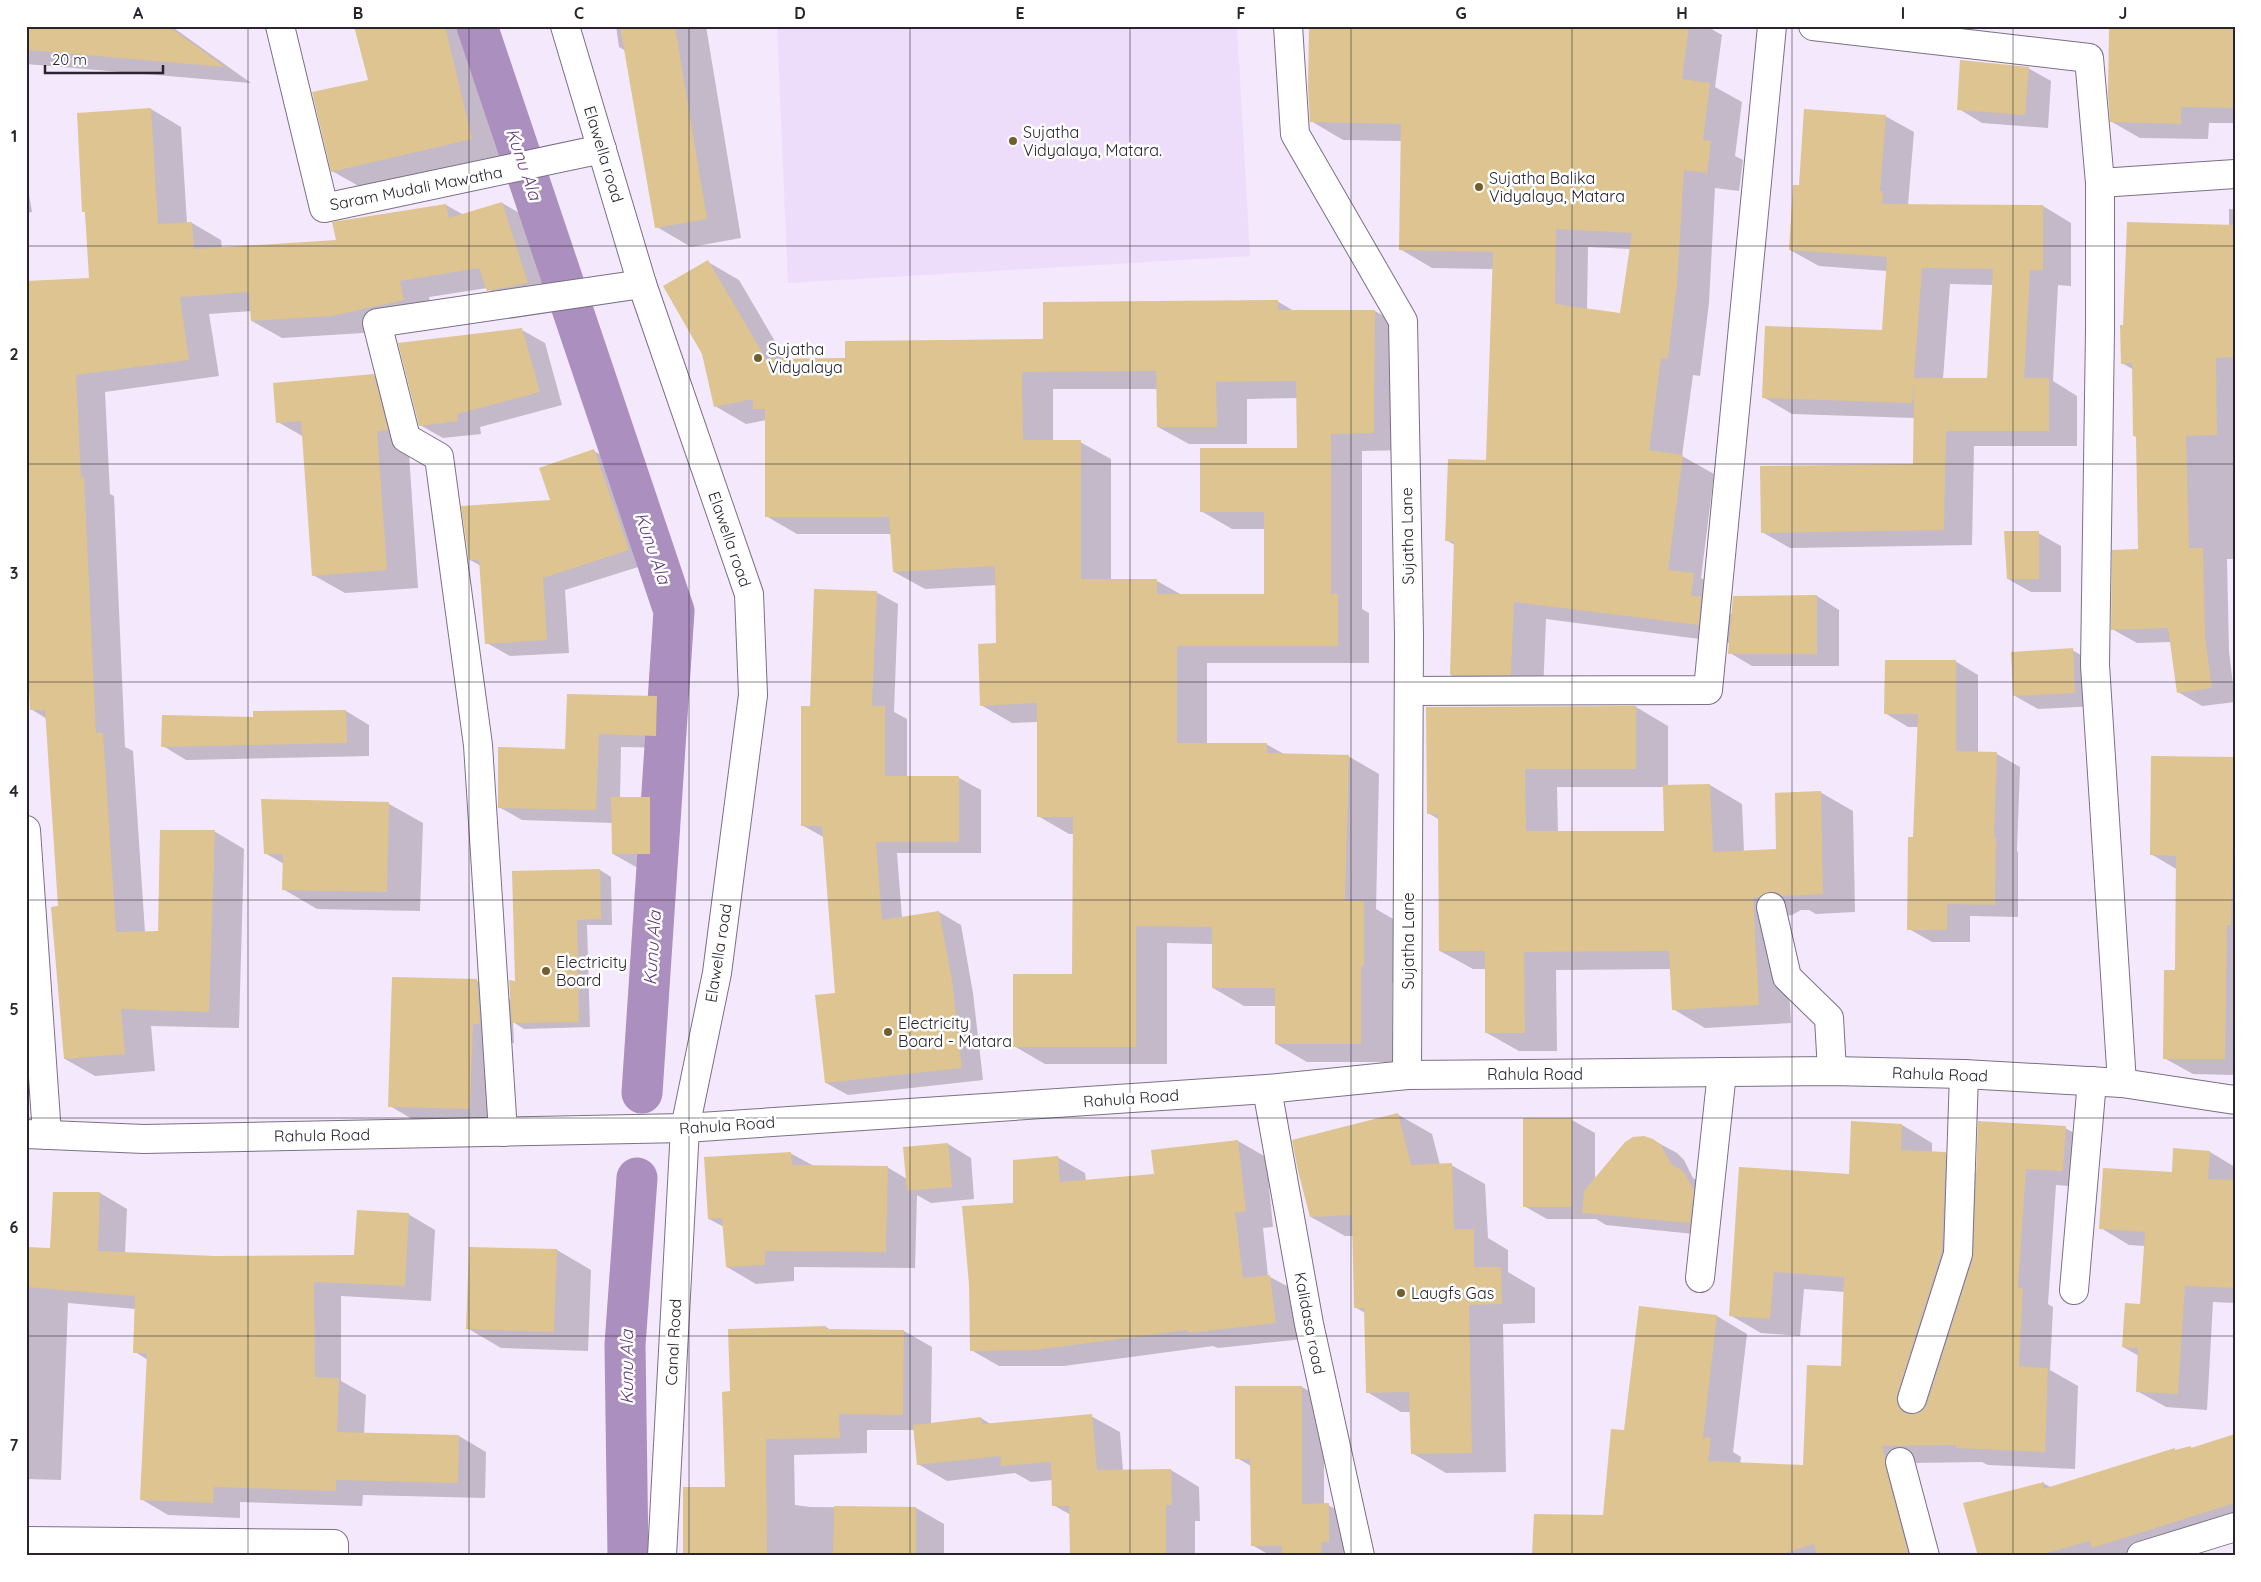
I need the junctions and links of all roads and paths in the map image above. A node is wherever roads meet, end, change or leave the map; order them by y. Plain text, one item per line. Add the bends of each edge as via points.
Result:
1 (280, 26) edge
2 (565, 26) edge
3 (1288, 26) edge
4 (1772, 26) edge
5 (1813, 26) edge
6 (602, 149) junction
7 (2235, 174) edge
8 (2100, 184) junction
9 (642, 284) junction
10 (1409, 691) junction
11 (26, 830) edge
12 (1771, 907) dead end
13 (1832, 1071) junction
14 (1722, 1072) junction
15 (1964, 1074) junction
16 (1407, 1075) junction
17 (2092, 1081) junction
18 (2122, 1083) junction
19 (1267, 1089) junction
20 (2235, 1100) edge
21 (685, 1128) junction
22 (503, 1132) junction
23 (37, 1134) edge
24 (1700, 1278) dead end
25 (2074, 1290) dead end
26 (1912, 1399) dead end
27 (1900, 1462) dead end
28 (2235, 1527) edge
29 (26, 1541) edge
30 (54, 1549) edge
31 (334, 1556) edge
32 (662, 1556) edge
33 (1360, 1556) edge
34 (1925, 1556) edge
35 (2140, 1556) edge

1 - 6 street, Saram Mudali Mawatha via 324,208
2 - 6 street, Elawella road
3 - 10 street, Sujatha Lane via 1295,134 1403,321
4 - 10 street via 1708,690
5 - 8 street via 2089,58
6 - 9 street, Elawella road
7 - 8 street
8 - 18 street via 2095,665
9 - 21 street, Elawella road via 749,594 753,695 717,974
9 - 22 street via 377,323 406,438 439,457 478,745
10 - 16 street, Sujatha Lane
11 - 23 street
12 - 13 street via 1787,977 1829,1018
13 - 14 street, Rahula Road
13 - 15 street, Rahula Road
14 - 16 street, Rahula Road
14 - 24 street
15 - 17 street, Rahula Road
15 - 26 street via 1958,1254
16 - 19 street, Rahula Road
17 - 18 street, Rahula Road
17 - 25 street
18 - 20 street, Rahula Road
19 - 21 street, Rahula Road
19 - 33 street, Kalidasa road via 1309,1324
21 - 22 street, Rahula Road
21 - 32 street, Canal Road
22 - 23 street, Rahula Road via 144,1139
27 - 34 street
28 - 35 street
29 - 30 street
30 - 31 street via 334,1544

